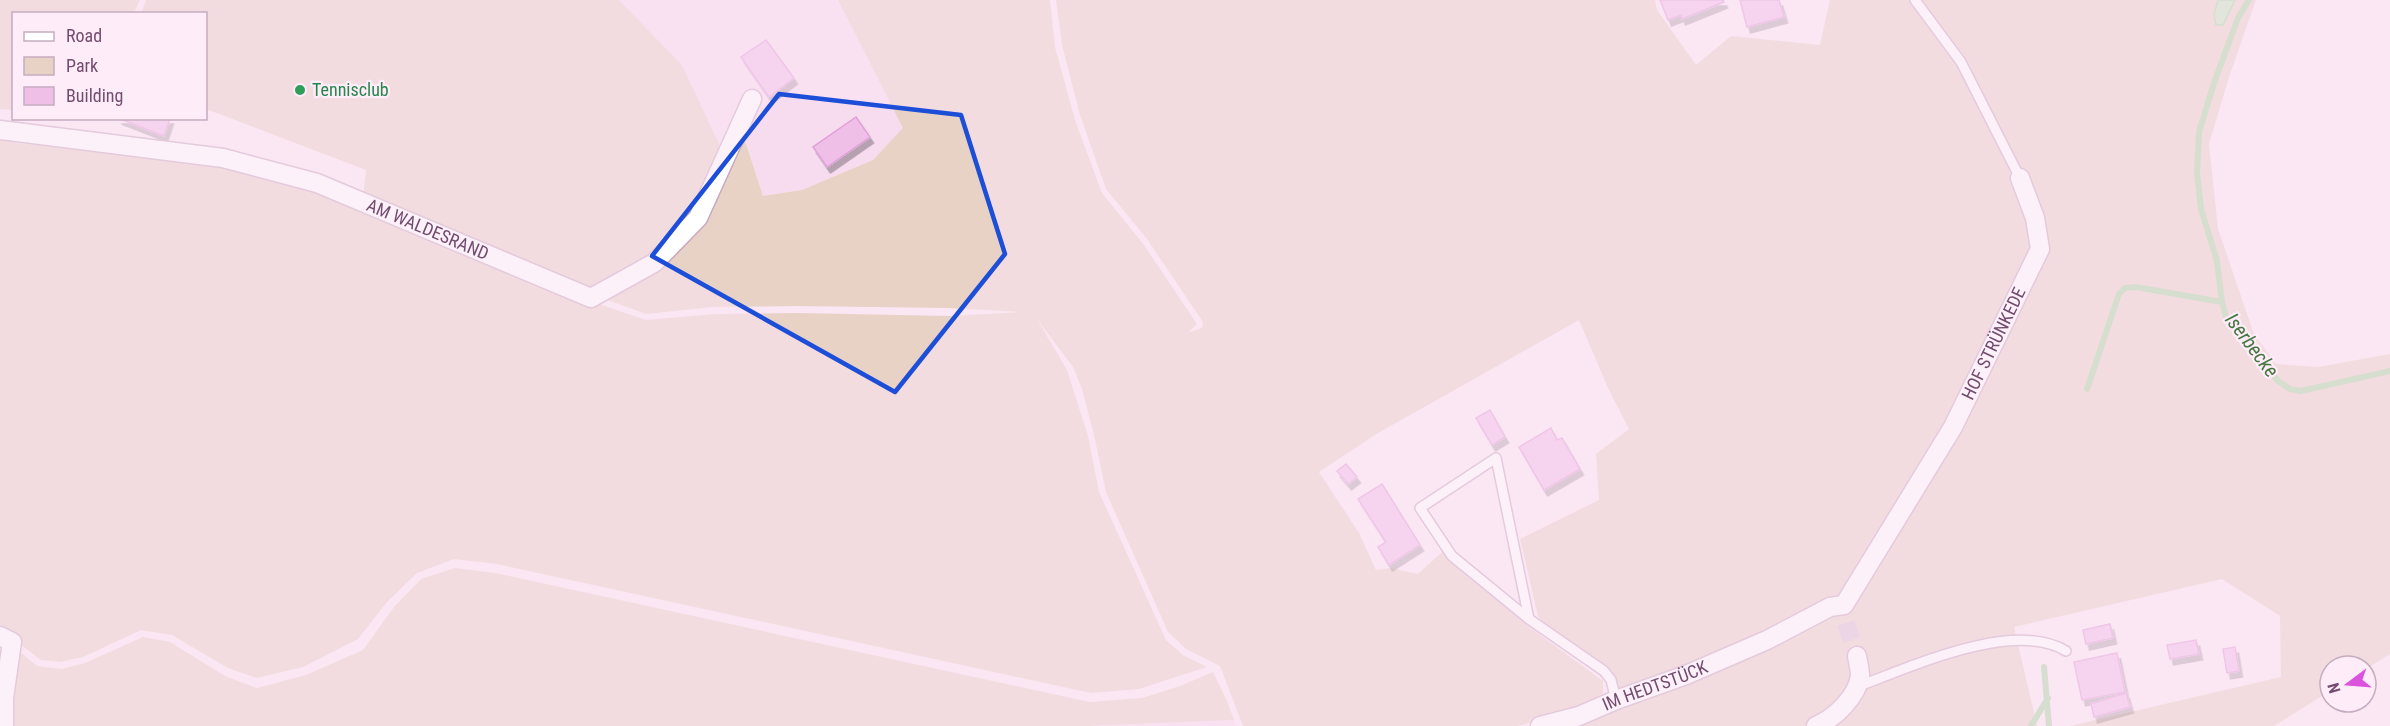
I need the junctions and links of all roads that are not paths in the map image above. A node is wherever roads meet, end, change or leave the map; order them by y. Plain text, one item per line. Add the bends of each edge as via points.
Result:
1 (1916, 0) edge
2 (752, 99) dead end
3 (0, 130) edge
4 (2020, 178) joint
5 (1844, 605) junction
6 (1529, 619) junction
7 (1846, 623) tunnel mouth
8 (0, 636) edge
9 (2066, 651) dead end
10 (1857, 656) tunnel mouth
11 (1857, 687) junction
12 (1616, 700) junction
13 (4, 726) edge
14 (1540, 726) edge
15 (1816, 726) edge

1 - 4 lane, HOF STRÜNKEDE via 1961,62
2 - 3 street, AM WALDESRAND via 698,218 654,263 591,298 317,183 223,158
4 - 5 street, HOF STRÜNKEDE via 2035,218 2040,249 1953,427
5 - 7 street
5 - 12 street, IM HEDTSTÜCK via 1830,607 1686,675
6 - 6 lane via 1452,556 1420,508 1496,458
6 - 12 lane via 1604,671 1611,680
8 - 13 street via 12,642
9 - 11 lane via 2053,643 2018,640 1983,645 1954,651
10 - 11 street
11 - 15 street via 1841,709
12 - 14 street, IM HEDTSTÜCK via 1579,716

